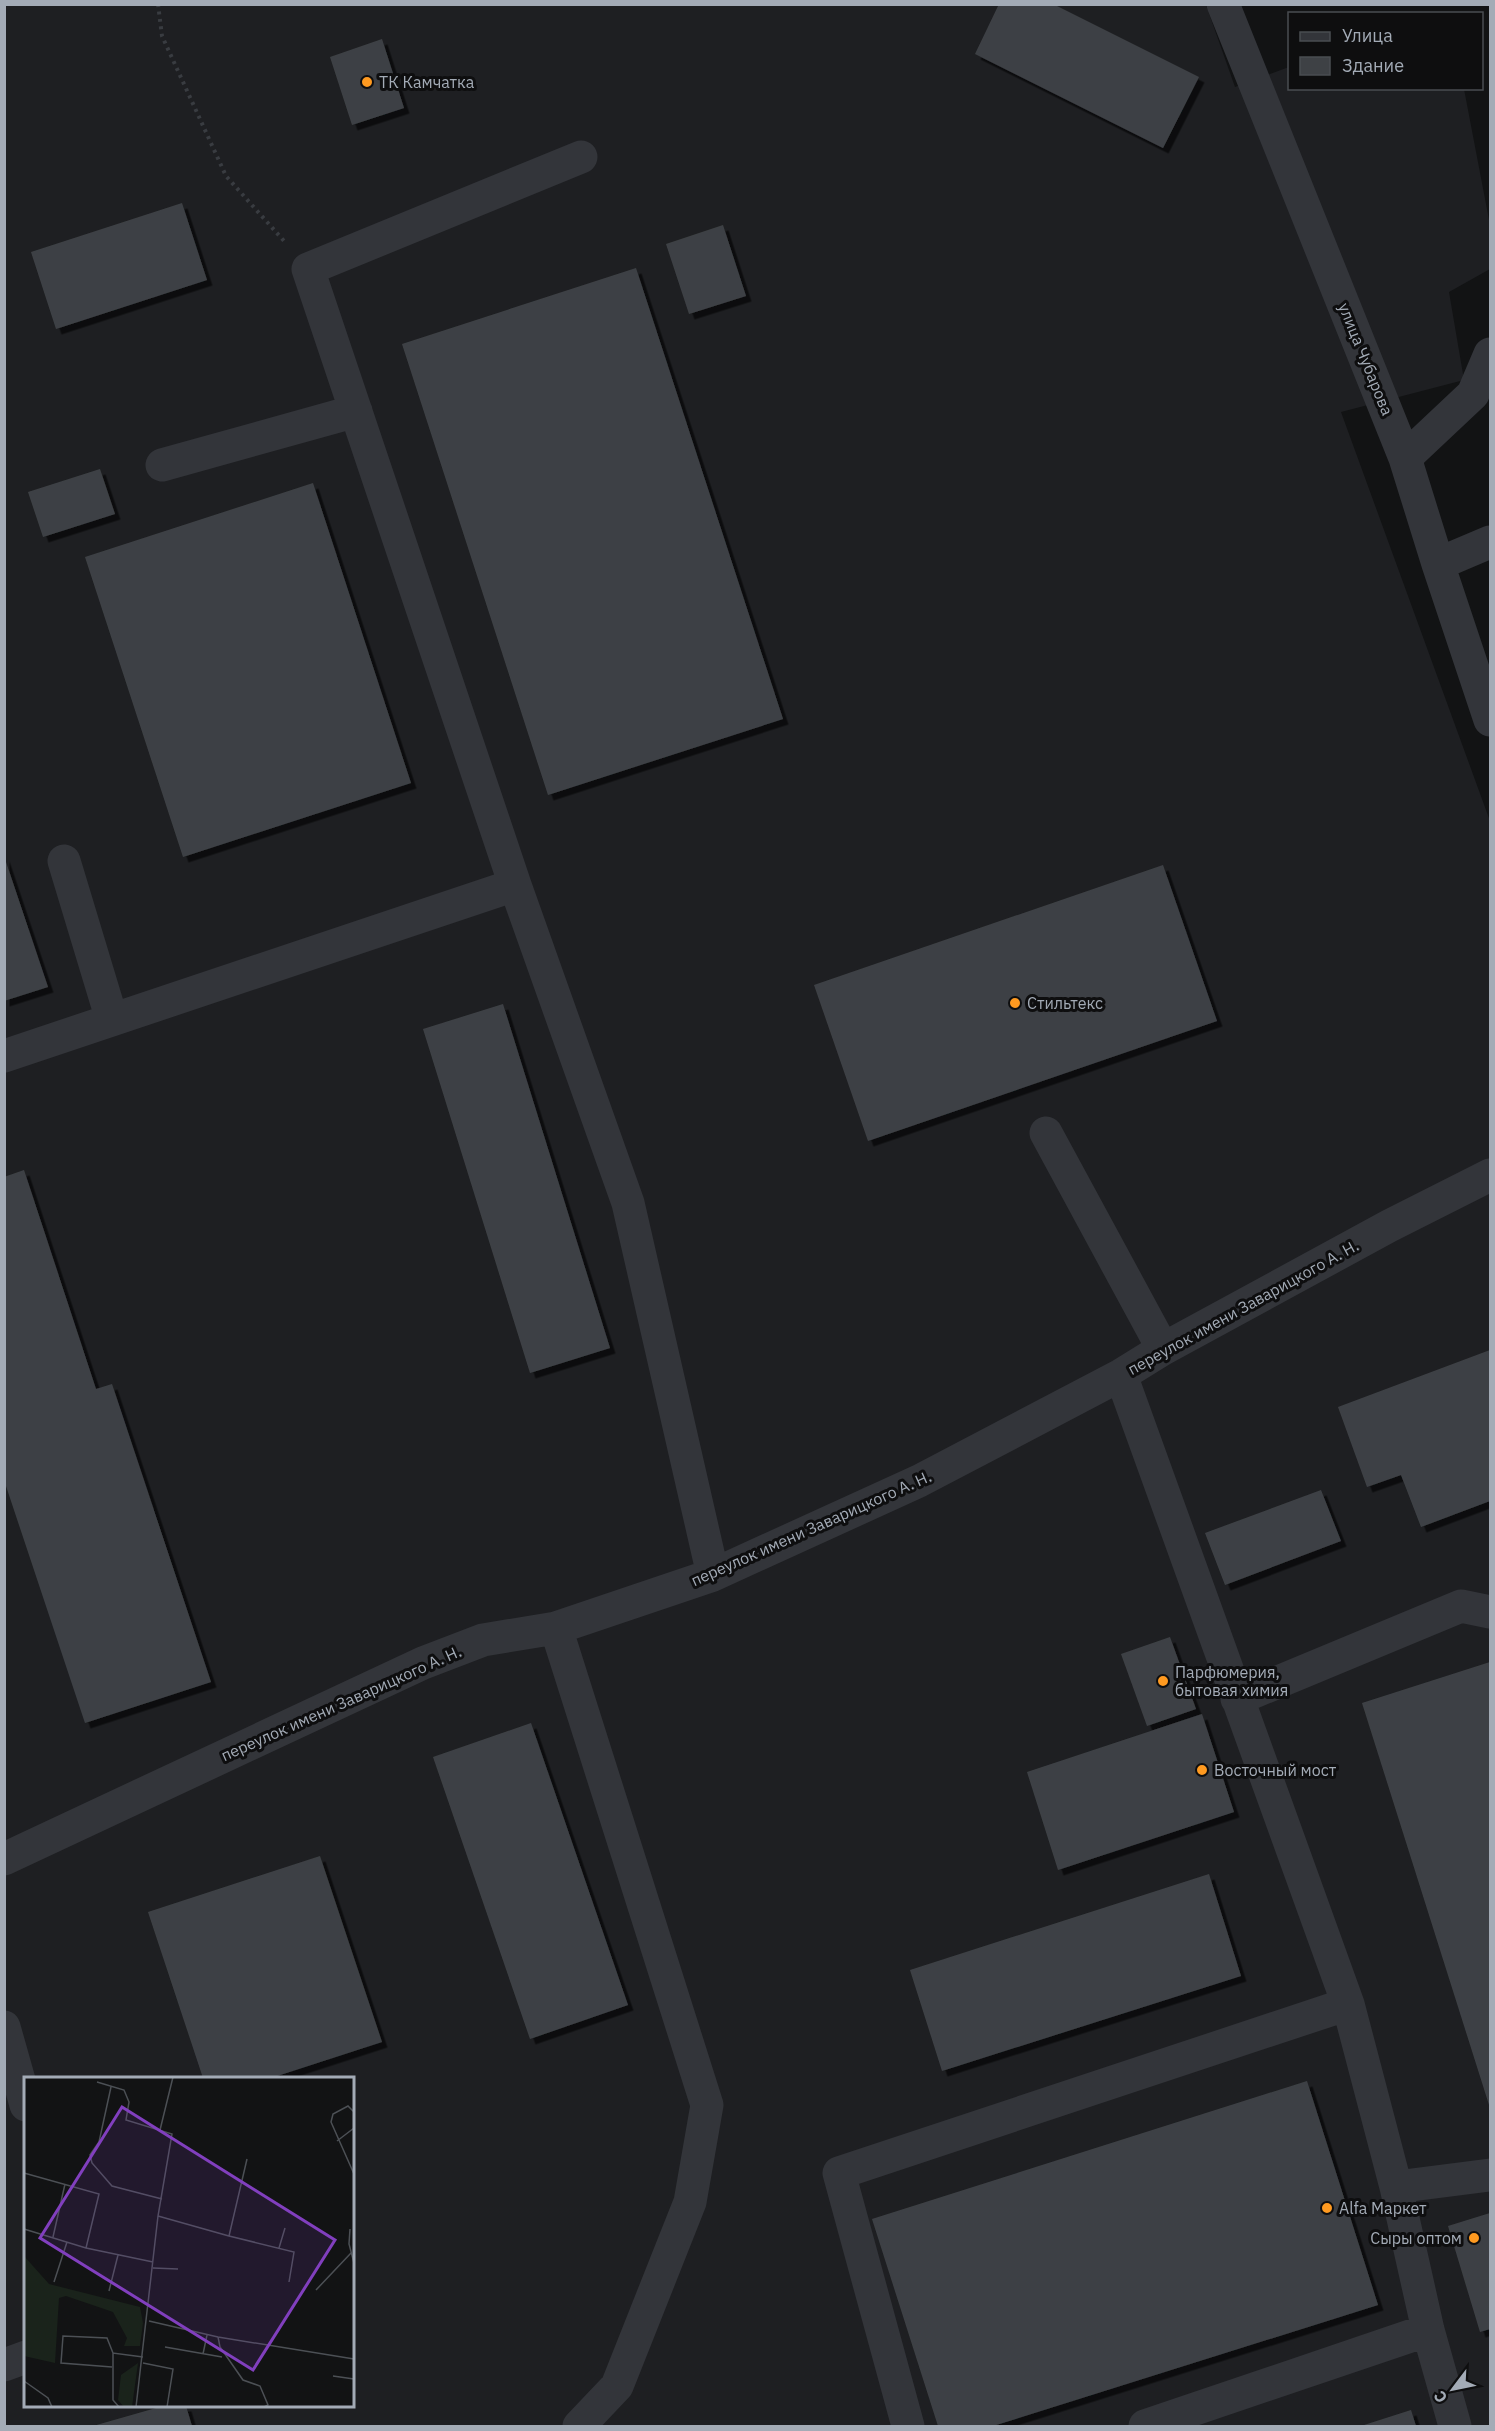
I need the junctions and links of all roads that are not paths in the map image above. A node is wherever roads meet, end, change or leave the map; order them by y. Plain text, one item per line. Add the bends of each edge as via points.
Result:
1 (1223, 4) edge
2 (581, 157) dead end
3 (1491, 354) edge
4 (357, 411) junction
5 (1405, 458) junction
6 (162, 465) dead end
7 (1491, 542) edge
8 (1438, 564) junction
9 (1491, 720) edge
10 (64, 861) dead end
11 (514, 885) junction
12 (112, 1020) junction
13 (4, 1056) edge
14 (1046, 1133) dead end
15 (1491, 1175) edge
16 (1162, 1349) junction
17 (1121, 1375) junction
18 (713, 1575) junction
19 (1491, 1612) edge
20 (556, 1628) junction
21 (1237, 1699) junction
22 (4, 1859) edge
23 (1348, 2004) junction
24 (4, 2027) edge
25 (24, 2098) edge
26 (1491, 2175) edge
27 (1396, 2187) junction
28 (1428, 2330) junction
29 (24, 2358) edge
30 (4, 2366) edge
31 (579, 2427) edge
32 (908, 2427) edge
33 (1145, 2427) edge
34 (1455, 2427) edge

1 - 5 street, улица Чубарова
2 - 4 street via 308,268
3 - 5 street via 1473,394
4 - 6 street
4 - 11 street
5 - 8 street, улица Чубарова
7 - 8 street
8 - 9 street, улица Чубарова
10 - 12 street
11 - 12 street
11 - 18 street via 628,1203
12 - 13 street
14 - 16 street
15 - 16 street, переулок имени Заварицкого А. Н.
16 - 17 street, переулок имени Заварицкого А. Н.
17 - 18 street, переулок имени Заварицкого А. Н. via 919,1481
17 - 21 street
18 - 20 street, переулок имени Заварицкого А. Н.
19 - 21 street via 1461,1606
20 - 22 street, переулок имени Заварицкого А. Н. via 483,1640 423,1663
20 - 31 street via 707,2105 690,2202 622,2375 617,2386
21 - 23 street
23 - 27 street
23 - 32 street via 839,2173
24 - 25 street
26 - 27 street
27 - 28 street
28 - 33 street
28 - 34 street
29 - 30 street

